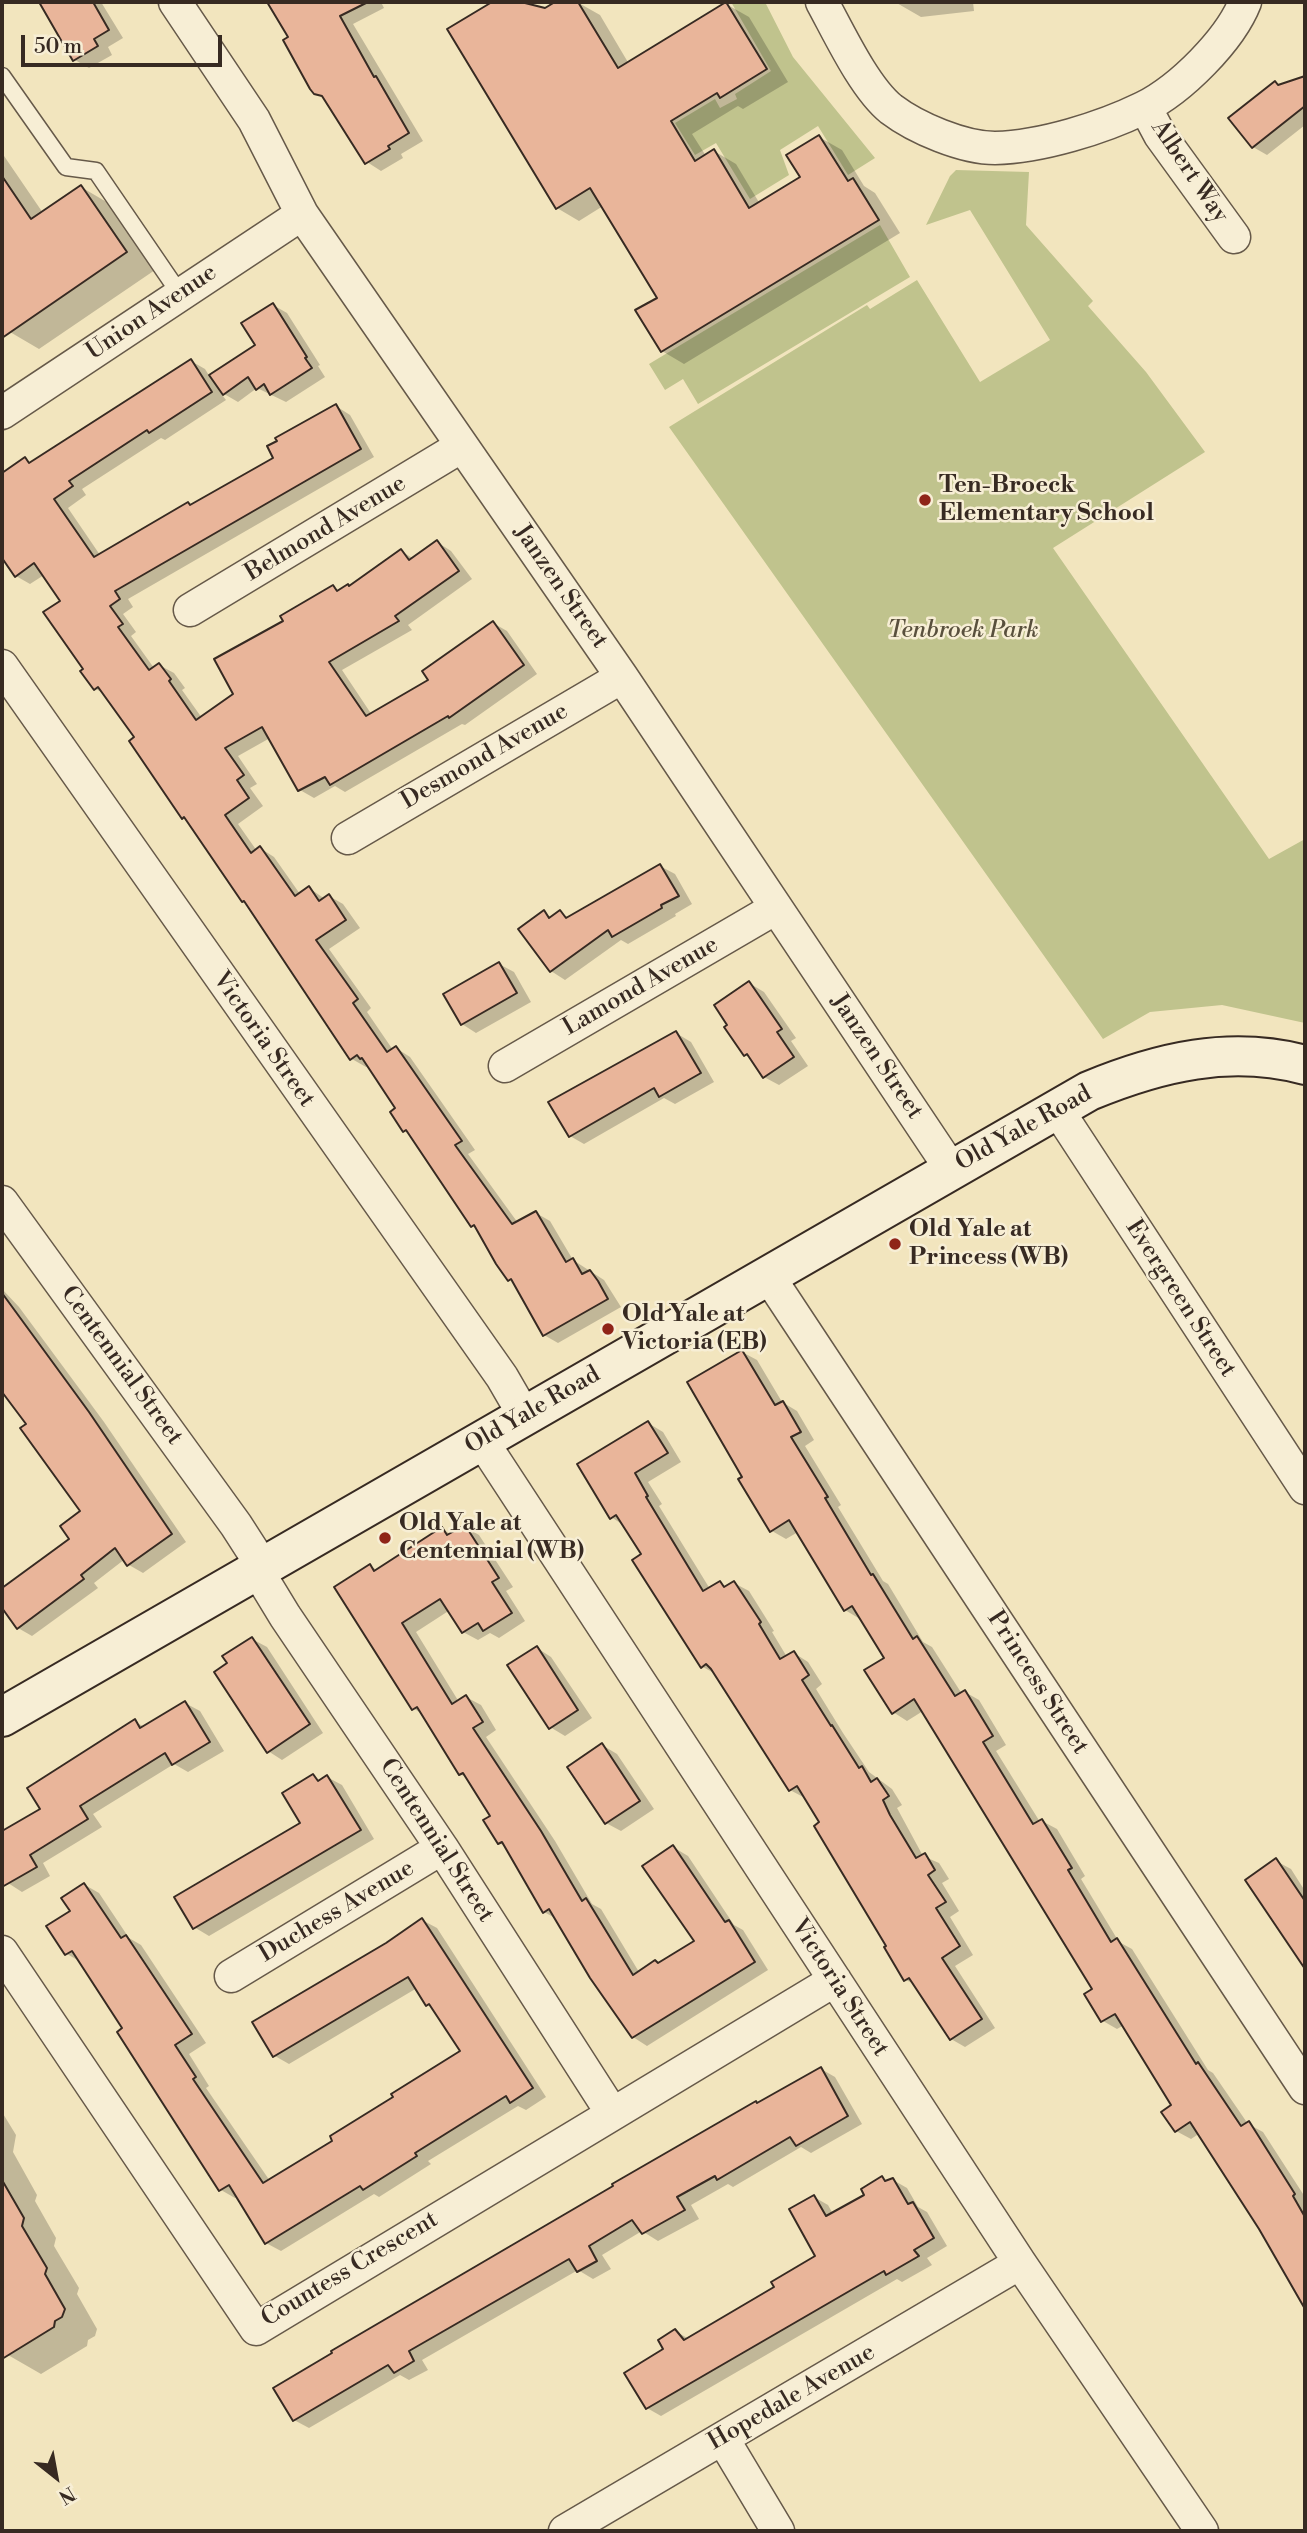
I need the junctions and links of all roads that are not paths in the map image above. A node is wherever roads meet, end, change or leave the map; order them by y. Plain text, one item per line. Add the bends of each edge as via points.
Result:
1 (175, 2) edge
2 (822, 2) edge
3 (1245, 2) edge
4 (2, 76) edge
5 (1145, 107) junction
6 (302, 214) junction
7 (1234, 237) dead end
8 (180, 294) junction
9 (2, 412) edge
10 (462, 446) junction
11 (190, 610) dead end
12 (2, 666) edge
13 (622, 677) junction
14 (348, 838) dead end
15 (776, 908) junction
16 (1305, 1065) edge
17 (505, 1066) dead end
18 (1056, 1109) junction
19 (951, 1169) junction
20 (2, 1202) edge
21 (769, 1277) junction
22 (524, 1415) junction
23 (482, 1441) junction
24 (1305, 1488) edge
25 (260, 1569) junction
26 (2, 1715) edge
27 (442, 1848) junction
28 (2, 1952) edge
29 (231, 1976) dead end
30 (835, 1980) junction
31 (1305, 2088) edge
32 (612, 2113) junction
33 (1020, 2263) junction
34 (723, 2439) junction
35 (565, 2531) edge
36 (778, 2531) edge
37 (1202, 2531) edge

1 - 6 street, Janzen Street via 254,120
2 - 5 street via 862,74 891,109 945,139 993,148 1043,142
3 - 5 street via 1239,19 1212,53
4 - 8 lane via 66,167 96,171
5 - 7 street, Albert Way
6 - 8 street, Union Avenue
6 - 10 street, Janzen Street
8 - 9 street, Union Avenue
10 - 11 street, Belmond Avenue
10 - 13 street, Janzen Street
12 - 22 street, Victoria Street via 502,1377
13 - 14 street, Desmond Avenue
13 - 15 street, Janzen Street
15 - 17 street, Lamond Avenue
15 - 19 street, Janzen Street
16 - 18 street, Old Yale Road via 1225,1055 1187,1059 1119,1079
18 - 19 street, Old Yale Road
18 - 24 street, Evergreen Street
19 - 21 street, Old Yale Road
20 - 25 street, Centennial Street via 236,1525
21 - 22 street, Old Yale Road
21 - 31 street, Princess Street
22 - 23 street, Old Yale Road
23 - 25 street, Old Yale Road
23 - 30 street, Victoria Street
25 - 26 street, Old Yale Road
25 - 27 street, Centennial Street via 285,1616
27 - 29 street, Duchess Avenue
27 - 32 street, Centennial Street
28 - 32 street, Countess Crescent via 256,2329
30 - 32 street, Countess Crescent
30 - 33 street, Victoria Street
33 - 34 street, Hopedale Avenue
33 - 37 street, Victoria Street
34 - 35 street, Hopedale Avenue
34 - 36 street

